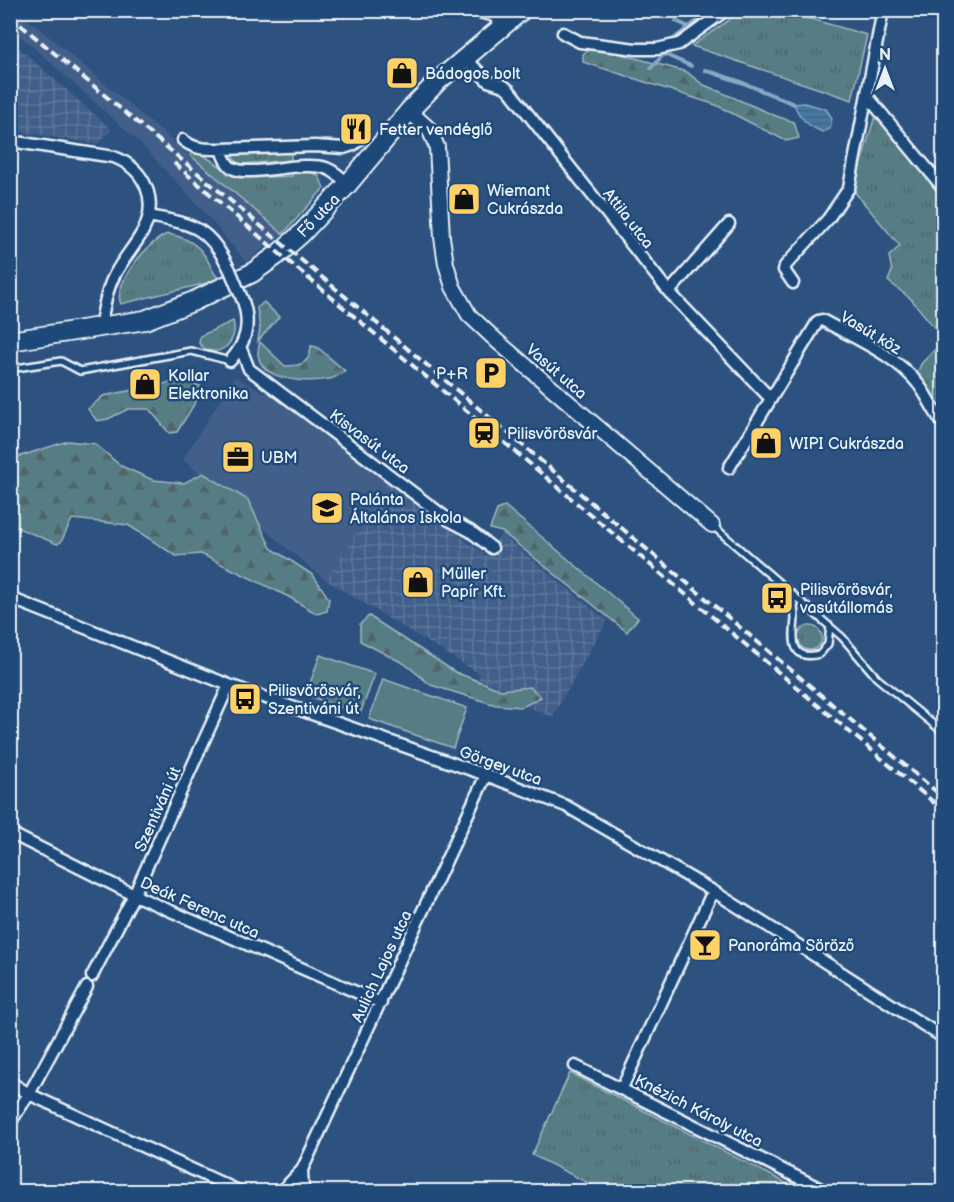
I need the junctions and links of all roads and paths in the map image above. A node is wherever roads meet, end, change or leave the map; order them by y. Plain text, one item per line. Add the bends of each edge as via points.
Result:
1 (470, 10) edge
2 (522, 10) edge
3 (726, 10) edge
4 (883, 10) edge
5 (505, 25) junction
6 (563, 33) dead end
7 (465, 58) junction
8 (868, 97) junction
9 (409, 111) junction
10 (362, 138) dead end
11 (183, 140) dead end
12 (10, 141) edge
13 (221, 149) junction
14 (348, 184) junction
15 (944, 189) edge
16 (149, 216) junction
17 (729, 224) dead end
18 (793, 283) dead end
19 (669, 292) junction
20 (100, 327) junction
21 (10, 341) edge
22 (241, 349) junction
23 (230, 362) joint
24 (10, 369) edge
25 (771, 399) junction
26 (944, 425) edge
27 (729, 468) dead end
28 (712, 525) joint
29 (492, 548) dead end
30 (792, 594) junction
31 (10, 598) edge
32 (830, 626) junction
33 (229, 685) junction
34 (944, 733) edge
35 (486, 775) junction
36 (10, 833) edge
37 (713, 891) junction
38 (134, 895) junction
39 (92, 976) dead end
40 (87, 987) dead end
41 (381, 1003) junction
42 (944, 1038) edge
43 (575, 1066) dead end
44 (10, 1082) edge
45 (622, 1088) junction
46 (30, 1094) junction
47 (10, 1124) edge
48 (302, 1170) junction
49 (241, 1191) edge
50 (281, 1191) edge
51 (303, 1191) edge
52 (827, 1191) edge

1 - 5 street via 492,15
2 - 5 main road, Fő utca
3 - 6 street via 679,44 657,49 580,42
4 - 8 street
5 - 7 main road, Fő utca
7 - 9 main road, Fő utca
7 - 19 street, Attila utca via 482,77 509,90
8 - 15 street
8 - 18 street via 849,188 828,219 785,266
9 - 14 main road, Fő utca
9 - 28 street, Vasút utca via 429,129 437,147 446,264 453,287 469,315
10 - 13 street via 344,148
11 - 13 street via 204,150
12 - 16 street via 101,154 126,162 149,193
13 - 14 street via 230,167 242,171 327,168
14 - 20 main road, Fő utca via 301,234 252,273 145,320
16 - 20 street via 114,275
16 - 22 street, bridge via 187,224 215,243 243,301 247,321
17 - 19 street
19 - 25 street, Attila utca
20 - 21 main road, Fő utca
22 - 23 street
22 - 29 street, Kisvasút utca via 249,369
23 - 24 lane via 191,351 80,371 61,362
25 - 26 street, Vasút köz via 814,324 822,320 896,364 918,385
25 - 27 street, Vasút köz
28 - 30 lane, Vasút utca
30 - 32 lane, Vasút utca
30 - 32 lane via 792,640 799,652 806,656 820,654 828,644
31 - 33 street, Görgey utca
32 - 34 lane, Vasút utca via 877,678
33 - 35 street, Görgey utca
33 - 38 street, Szentiváni út
35 - 37 street, Görgey utca via 566,806
35 - 41 street, Aulich Lajos utca
36 - 38 street, Deák Ferenc utca
37 - 42 street, Görgey utca
37 - 45 street, Knézich Károly utca
38 - 39 street, Szentiváni út
38 - 41 street, Deák Ferenc utca
40 - 46 street
41 - 48 street, Aulich Lajos utca
43 - 45 street
44 - 46 street
45 - 52 street, Knézich Károly utca
46 - 47 street
46 - 49 street
48 - 50 street, Aulich Lajos utca
48 - 51 street, Aulich Lajos utca

